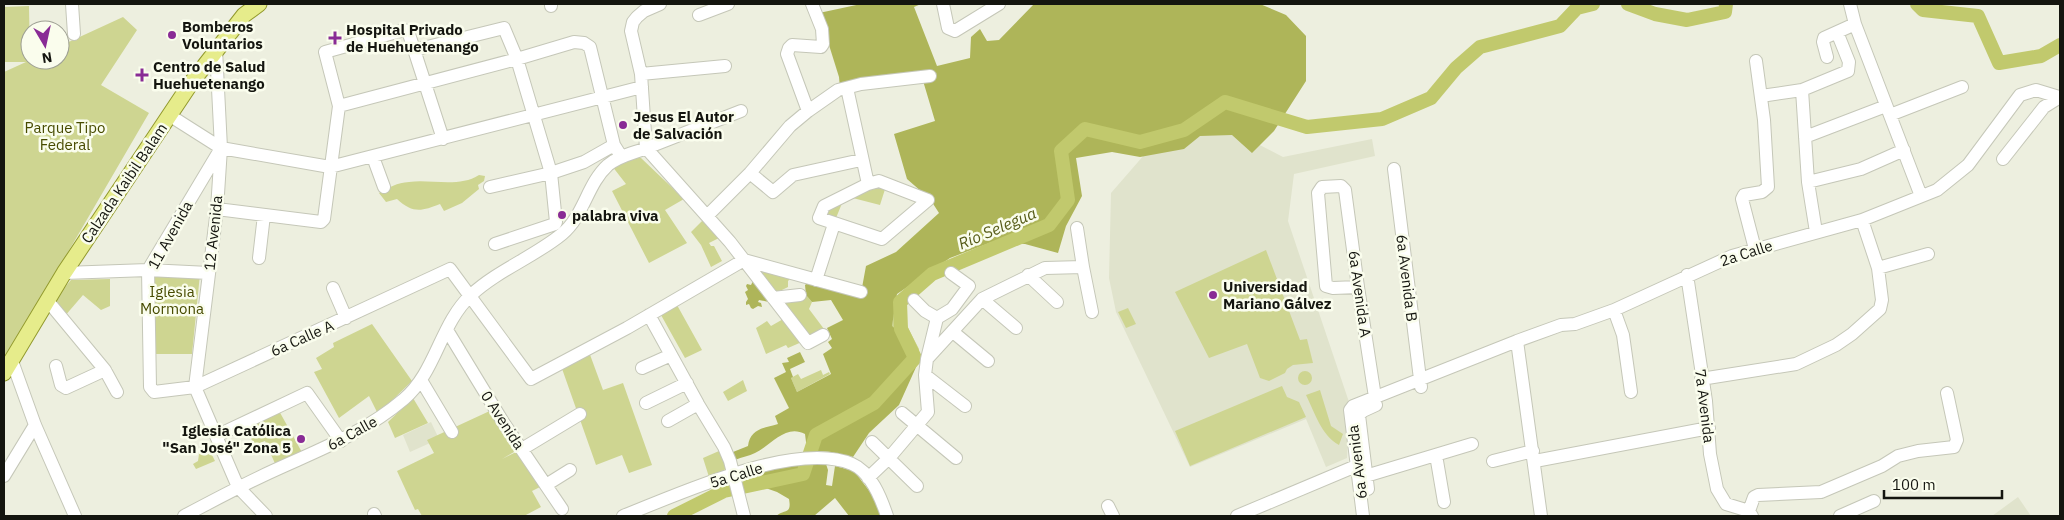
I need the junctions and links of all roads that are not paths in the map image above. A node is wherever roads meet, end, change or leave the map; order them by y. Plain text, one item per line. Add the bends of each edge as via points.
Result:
1 (72, 4) edge
2 (259, 4) edge
3 (660, 4) edge
4 (728, 4) edge
5 (812, 4) edge
6 (943, 4) edge
7 (999, 4) edge
8 (1850, 4) edge
9 (242, 9) edge
10 (699, 15) dead end
11 (1855, 24) junction
12 (1837, 32) junction
13 (74, 34) dead end
14 (216, 49) junction
15 (415, 50) junction
16 (1827, 57) dead end
17 (517, 60) junction
18 (1756, 61) dead end
19 (726, 66) dead end
20 (930, 76) dead end
21 (642, 80) junction
22 (425, 84) junction
23 (1962, 87) dead end
24 (847, 88) junction
25 (1802, 90) junction
26 (1761, 96) junction
27 (2060, 97) edge
28 (601, 98) junction
29 (339, 106) junction
30 (808, 110) junction
31 (741, 111) dead end
32 (1888, 111) junction
33 (534, 114) junction
34 (169, 115) junction
35 (1805, 137) junction
36 (443, 139) junction
37 (614, 145) junction
38 (221, 148) junction
39 (646, 148) junction
40 (1904, 150) junction
41 (621, 156) junction
42 (374, 157) junction
43 (2003, 159) dead end
44 (861, 160) junction
45 (330, 167) junction
46 (1394, 169) dead end
47 (551, 173) junction
48 (750, 173) junction
49 (1808, 182) junction
50 (868, 184) junction
51 (384, 187) dead end
52 (490, 187) dead end
53 (1921, 196) junction
54 (217, 209) junction
55 (264, 215) junction
56 (707, 216) junction
57 (1862, 220) junction
58 (834, 224) junction
59 (1077, 228) dead end
60 (1816, 232) junction
61 (495, 244) dead end
62 (1755, 249) junction
63 (1928, 254) dead end
64 (259, 258) dead end
65 (744, 260) junction
66 (1083, 267) junction
67 (1878, 268) junction
68 (148, 270) junction
69 (64, 273) junction
70 (209, 273) junction
71 (952, 273) dead end
72 (1687, 275) junction
73 (1028, 276) junction
74 (816, 280) junction
75 (1358, 287) junction
76 (334, 288) dead end
77 (861, 292) dead end
78 (800, 294) dead end
79 (471, 295) junction
80 (773, 298) junction
81 (982, 298) junction
82 (47, 300) junction
83 (914, 300) dead end
84 (1057, 302) dead end
85 (1614, 310) junction
86 (1092, 312) dead end
87 (649, 315) junction
88 (346, 318) junction
89 (937, 318) junction
90 (1016, 328) dead end
91 (447, 330) junction
92 (953, 332) junction
93 (823, 335) dead end
94 (1518, 345) junction
95 (671, 355) junction
96 (927, 359) junction
97 (988, 361) dead end
98 (56, 366) dead end
99 (8, 367) edge
100 (642, 368) dead end
101 (105, 370) junction
102 (925, 375) junction
103 (1702, 379) junction
104 (421, 380) junction
105 (687, 383) junction
106 (1421, 384) junction
107 (195, 387) junction
108 (151, 390) joint
109 (117, 392) dead end
110 (1631, 392) dead end
111 (1947, 393) dead end
112 (1375, 397) junction
113 (646, 403) dead end
114 (698, 404) junction
115 (965, 406) dead end
116 (1355, 411) junction
117 (902, 413) dead end
118 (580, 414) dead end
119 (668, 421) dead end
120 (918, 424) junction
121 (34, 425) junction
122 (1709, 428) junction
123 (452, 432) dead end
124 (216, 436) junction
125 (341, 441) junction
126 (872, 442) dead end
127 (1472, 444) dead end
128 (522, 449) junction
129 (1436, 455) junction
130 (1534, 456) junction
131 (888, 458) junction
132 (956, 458) dead end
133 (1493, 461) dead end
134 (570, 470) dead end
135 (1360, 473) junction
136 (4, 476) edge
137 (868, 478) junction
138 (735, 480) junction
139 (546, 485) junction
140 (917, 486) dead end
141 (238, 487) junction
142 (1874, 501) dead end
143 (1444, 502) dead end
144 (562, 509) dead end
145 (742, 511) edge
146 (1750, 513) edge
147 (75, 516) edge
148 (184, 516) edge
149 (266, 516) edge
150 (623, 516) edge
151 (888, 516) edge
152 (1237, 516) edge
153 (1363, 516) edge
154 (1370, 516) edge
155 (1541, 516) edge
156 (1840, 516) edge

1 - 13 street
2 - 9 main road, Calzada Kaibil Balam
3 - 21 street via 642,13 632,25
4 - 10 street
5 - 30 street via 822,29 823,44 814,48 792,45 787,54
6 - 7 street via 948,28 955,31
8 - 11 street
9 - 14 main road, Calzada Kaibil Balam
11 - 12 street
11 - 32 street
12 - 16 street via 1824,38
12 - 25 street via 1849,62 1848,71
14 - 34 main road, Calzada Kaibil Balam
14 - 38 street, 12 Avenida
15 - 17 street via 502,27
15 - 22 street
15 - 29 street via 409,32 405,30 325,52
17 - 22 street
17 - 28 street via 574,42 584,43 590,47
17 - 33 street
18 - 26 street
19 - 21 street
20 - 24 street
21 - 28 street
21 - 39 street
22 - 29 street
22 - 36 street
23 - 32 street
24 - 30 street via 838,90
24 - 44 street
25 - 26 street
25 - 35 street
26 - 62 street via 1768,187 1762,192 1744,194 1742,199
27 - 43 street via 2044,108
27 - 53 street, 2a Calle via 2036,90 2020,94 1968,165 1937,190
28 - 33 street
28 - 37 street
29 - 45 street
30 - 48 street
31 - 39 street
32 - 35 street
32 - 40 street
33 - 36 street
33 - 47 street
34 - 38 street
34 - 69 main road, Calzada Kaibil Balam
35 - 49 street
36 - 42 street
37 - 41 street
37 - 47 street via 584,162
38 - 45 street
38 - 54 street, 12 Avenida
38 - 68 street, 11 Avenida
39 - 41 street
39 - 56 street
40 - 49 street via 1862,169
40 - 53 street
41 - 79 street, 6a Calle via 606,167 578,215 563,233
42 - 45 street
42 - 51 street
44 - 48 street via 793,175 774,192
44 - 50 street
45 - 55 street via 322,222
46 - 106 street, 6a Avenida B
47 - 52 street
47 - 61 street via 556,223
48 - 56 street
49 - 60 street
50 - 58 street via 823,206 819,218
50 - 58 street via 880,181 928,200 882,239
53 - 57 street, 2a Calle
54 - 55 street
54 - 70 street, 12 Avenida
55 - 64 street
56 - 65 street
57 - 60 street, 2a Calle
57 - 67 street
58 - 74 street
59 - 66 street
60 - 62 street, 2a Calle
62 - 72 street, 2a Calle
63 - 67 street
65 - 74 street
65 - 80 street
65 - 87 street
66 - 73 street via 1045,268
66 - 86 street
67 - 103 street via 1880,309 1836,345 1796,364
68 - 69 street
68 - 70 street
68 - 108 street, 11 Avenida
69 - 82 main road, Calzada Kaibil Balam
70 - 107 street, 12 Avenida
71 - 89 street via 969,286 952,309
72 - 85 street, 2a Calle
72 - 103 street, 7a Avenida
73 - 81 street
73 - 84 street
74 - 77 street
75 - 75 street, 6a Avenida A via 1326,286 1318,193 1322,187 1341,186 1345,190
75 - 112 street, 6a Avenida A
76 - 88 street
78 - 80 street
79 - 87 street via 531,379
79 - 88 street, 6a Calle A via 450,269
79 - 91 street, 6a Calle
80 - 93 street via 808,343
81 - 90 street
81 - 92 street
82 - 99 main road, Calzada Kaibil Balam
82 - 101 street
83 - 89 street
85 - 94 street, 2a Calle via 1575,324 1561,325
85 - 110 street via 1623,335
87 - 95 street
88 - 107 street, 6a Calle A
89 - 96 street
91 - 104 street, 6a Calle
91 - 128 street, 0 Avenida
92 - 96 street
92 - 97 street
94 - 106 street, 2a Calle
94 - 130 street
95 - 100 street
95 - 105 street
96 - 102 street
98 - 101 street via 60,385 66,388
99 - 121 street
101 - 109 street
102 - 115 street
102 - 120 street via 928,412
103 - 122 street, 7a Avenida
104 - 123 street
104 - 125 street, 6a Calle via 382,416
105 - 113 street
105 - 114 street
106 - 112 street, 2a Calle
106 - 116 street, 2a Calle via 1363,411
107 - 108 street, 6a Calle A
107 - 124 street
111 - 146 street via 1956,440 1954,447 1898,456 1821,492 1758,495 1754,497
112 - 116 street, 2a Calle
114 - 119 street
114 - 138 street via 724,447
116 - 135 street, 6a Avenida
117 - 120 street
118 - 128 street
120 - 131 street
120 - 132 street
121 - 136 street
121 - 147 street
122 - 130 street
122 - 146 street, 7a Avenida via 1716,489 1726,504
124 - 125 street via 306,393
124 - 141 street
125 - 141 street, 6a Calle
126 - 131 street
127 - 129 street
128 - 139 street, 0 Avenida
129 - 135 street
129 - 143 street
130 - 133 street
130 - 155 street
131 - 137 street
131 - 140 street
134 - 139 street
135 - 152 street
135 - 153 street, 6a Avenida
135 - 154 street, 6a Avenida
137 - 138 street, 5a Calle via 853,464 812,458 796,459
137 - 151 street
138 - 145 street
138 - 150 street, 5a Calle
139 - 144 street, 0 Avenida
141 - 148 street, 6a Calle
141 - 149 street
142 - 156 street

